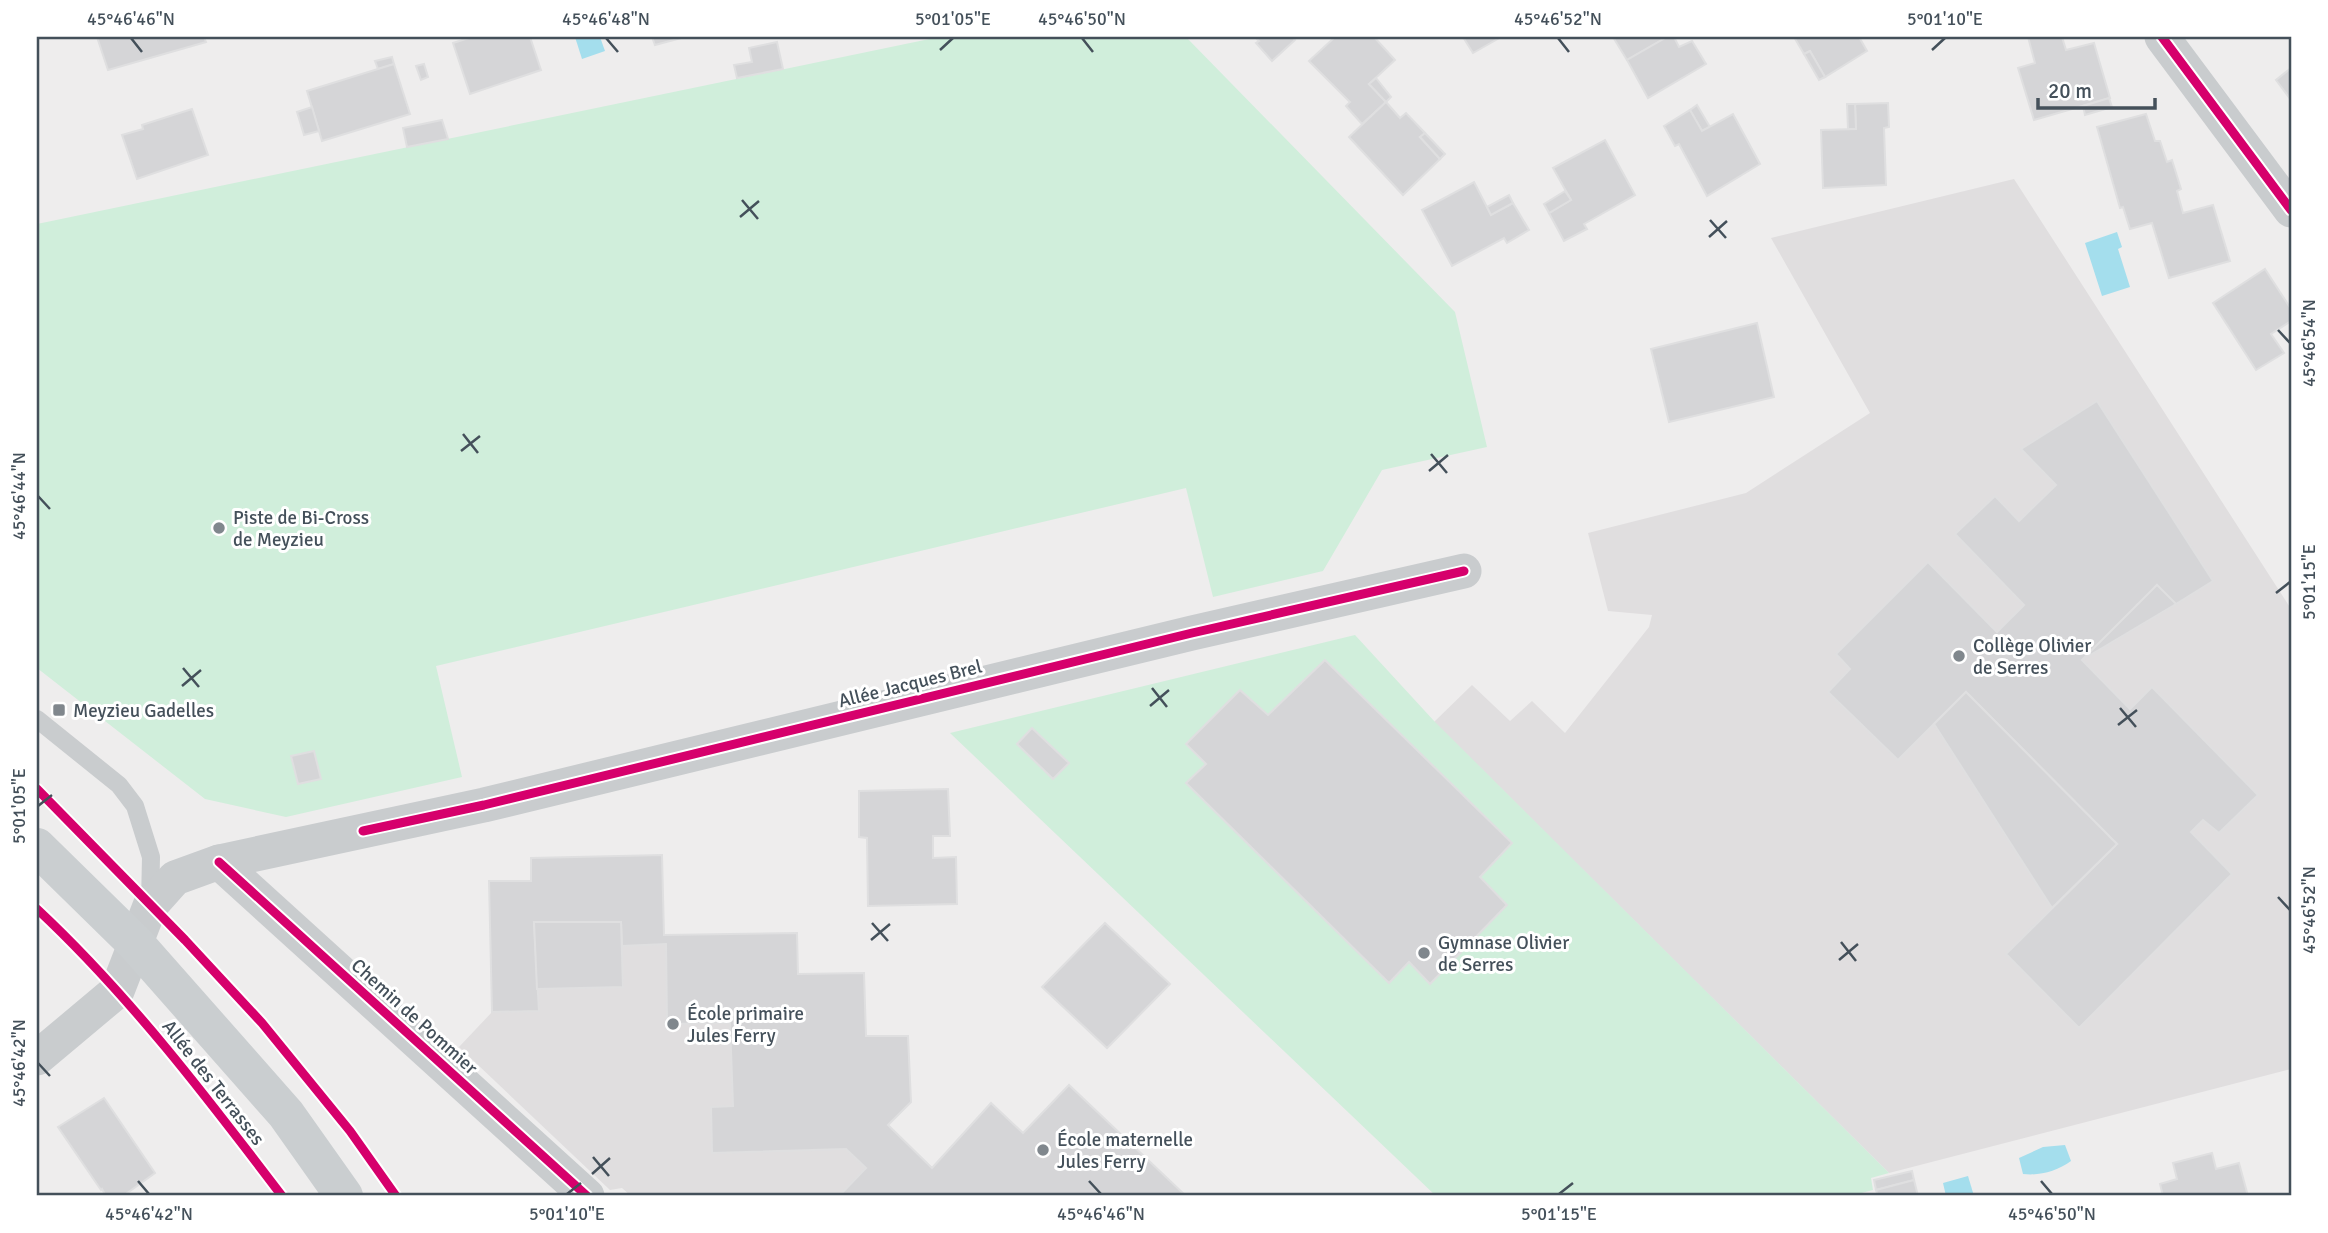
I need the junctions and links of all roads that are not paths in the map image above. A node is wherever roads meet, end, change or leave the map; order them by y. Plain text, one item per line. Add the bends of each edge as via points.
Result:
1 (2162, 37) edge
2 (2291, 210) edge
3 (1464, 571) dead end
4 (37, 719) edge
5 (37, 847) edge
6 (219, 862) junction
7 (150, 906) junction
8 (136, 944) junction
9 (37, 1058) edge
10 (344, 1196) edge
11 (587, 1196) edge

1 - 2 street
3 - 6 street, Allée Jacques Brel via 484,805
4 - 7 lane via 119,786 135,806 151,858
5 - 8 street
6 - 7 street, Allée Jacques Brel via 175,878
6 - 11 street, Chemin de Pommier
7 - 8 street, Allée Jacques Brel
8 - 9 street, Allée Jacques Brel via 117,991
8 - 10 street, Allée des Terrasses via 286,1114

